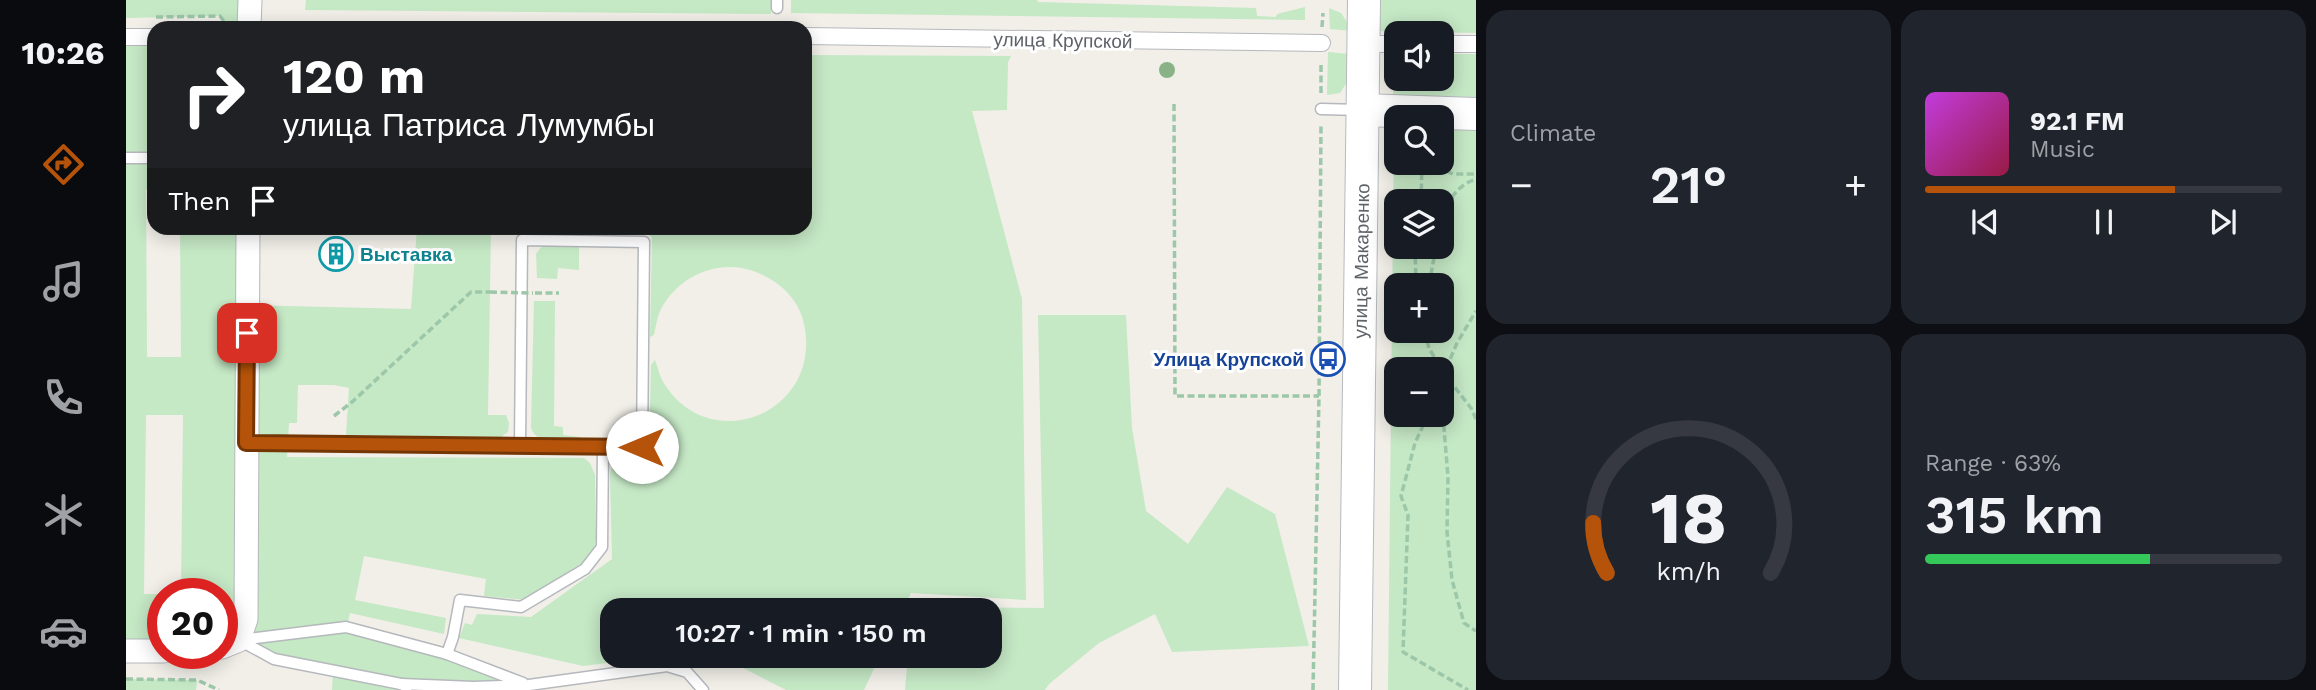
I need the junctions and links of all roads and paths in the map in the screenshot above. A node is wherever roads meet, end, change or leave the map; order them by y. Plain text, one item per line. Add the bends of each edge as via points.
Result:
1 (250, 0) edge
2 (1364, 0) edge
3 (220, 16) dead end
4 (153, 17) dead end
5 (249, 21) edge
6 (812, 36) edge
7 (126, 37) edge
8 (147, 37) edge
9 (1322, 43) joint
10 (1454, 44) edge
11 (1476, 44) edge
12 (1174, 103) dead end
13 (1321, 109) junction
14 (1363, 110) junction
15 (1476, 114) edge
16 (126, 158) edge
17 (147, 158) edge
18 (1454, 174) edge
19 (1476, 176) edge
20 (1454, 194) edge
21 (248, 235) edge
22 (559, 293) dead end
23 (1476, 311) edge
24 (1450, 357) edge
25 (1454, 387) edge
26 (1319, 396) junction
27 (334, 416) dead end
28 (1476, 419) edge
29 (1422, 427) edge
30 (1444, 427) edge
31 (246, 443) junction
32 (520, 446) junction
33 (603, 447) junction
34 (1476, 631) edge
35 (238, 632) edge
36 (238, 642) edge
37 (238, 646) edge
38 (126, 650) edge
39 (147, 651) edge
40 (447, 654) junction
41 (126, 679) edge
42 (529, 685) junction
43 (406, 687) edge
44 (219, 690) edge
45 (703, 690) edge
46 (1312, 690) edge
47 (1355, 690) edge
48 (1468, 690) edge

1 - 5 street
2 - 14 main road, улица Макаренко
3 - 4 path
6 - 9 street, улица Крупской
7 - 8 street
9 - 13 path
10 - 11 street
12 - 26 path via 1175,396
13 - 14 lane
13 - 26 path
14 - 15 main road
14 - 47 main road, улица Макаренко
16 - 17 lane
18 - 19 path
19 - 20 path
21 - 31 street
22 - 27 path, bridge via 471,292
23 - 24 path
25 - 28 path
26 - 46 path
29 - 48 path via 1401,496 1408,515 1403,652
30 - 34 path via 1451,580 1464,623
31 - 32 lane
31 - 35 street via 246,620
32 - 33 lane
32 - 33 lane via 522,240 644,243 642,447
33 - 40 lane via 601,547 594,559 521,607 460,600
36 - 40 lane via 346,627
37 - 43 lane via 274,660
38 - 39 street
40 - 42 lane
41 - 44 path via 197,680
42 - 43 lane
42 - 45 lane via 667,666 687,671

